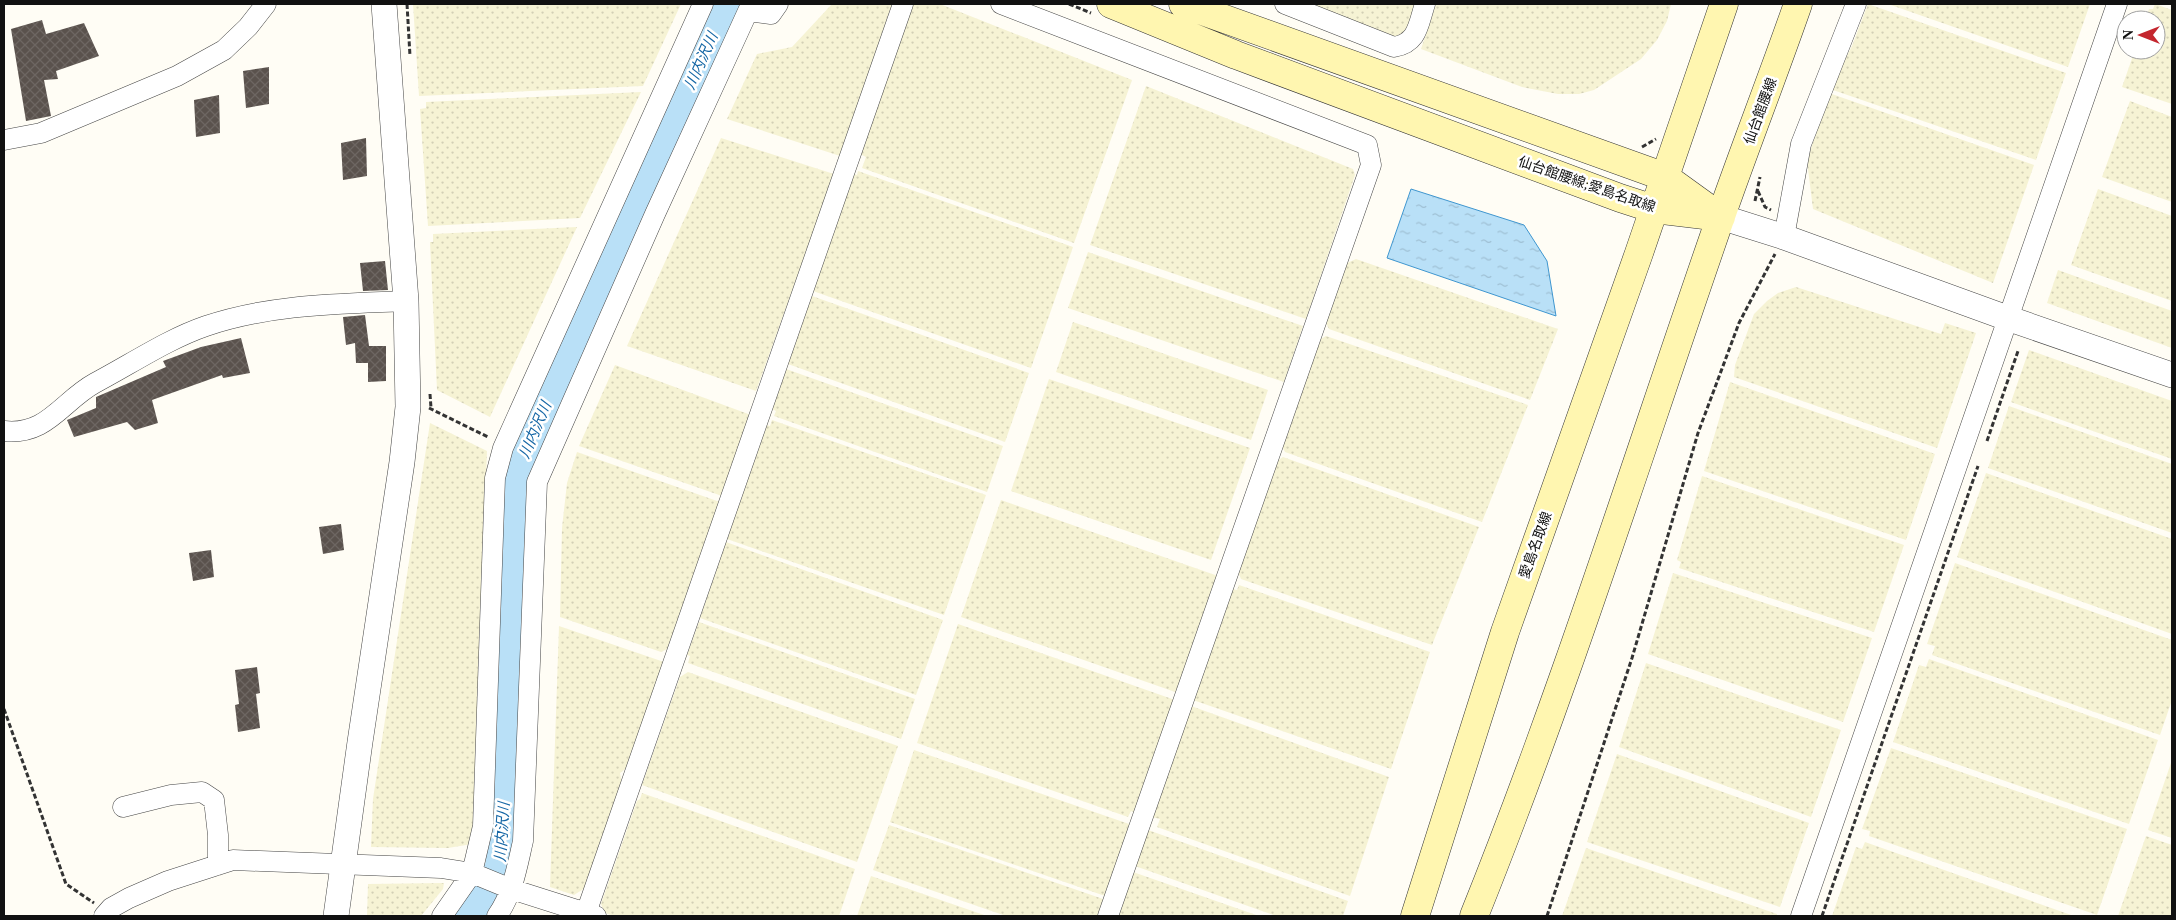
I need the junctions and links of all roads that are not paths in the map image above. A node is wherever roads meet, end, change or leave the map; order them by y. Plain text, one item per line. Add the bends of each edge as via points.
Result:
1 (266, 4) edge
2 (384, 4) edge
3 (703, 4) edge
4 (778, 4) edge
5 (903, 4) edge
6 (1001, 4) edge
7 (1111, 4) edge
8 (1182, 4) edge
9 (1285, 4) edge
10 (1426, 4) edge
11 (1724, 4) edge
12 (1798, 4) edge
13 (1856, 4) edge
14 (2117, 4) edge
15 (751, 7) edge
16 (4, 140) edge
17 (1665, 177) junction
18 (1654, 209) junction
19 (1720, 217) junction
20 (1784, 236) junction
21 (406, 302) junction
22 (2007, 318) junction
23 (2172, 375) edge
24 (4, 431) edge
25 (123, 806) dead end
26 (218, 865) junction
27 (342, 865) junction
28 (476, 875) junction
29 (507, 888) junction
30 (108, 912) edge
31 (591, 914) edge
32 (336, 916) edge
33 (442, 916) edge
34 (497, 916) edge
35 (1108, 916) edge
36 (1415, 916) edge
37 (1474, 916) edge
38 (1801, 916) edge

1 - 16 street via 224,50 177,76 41,133
2 - 21 street
3 - 28 street via 503,448 495,478 483,826
4 - 15 street via 771,14
5 - 31 street
6 - 35 street via 1366,145 1371,165
7 - 18 main road, 仙台館腰線;愛島名取線 via 1401,118
8 - 17 main road
9 - 10 street via 1394,47 1406,45 1415,35
11 - 17 main road
12 - 19 main road, 仙台館腰線
13 - 20 street via 1801,144
14 - 22 street
15 - 29 street via 537,482 523,841
17 - 18 main road, 愛島名取線
17 - 19 main road
18 - 19 main road, 仙台館腰線;愛島名取線
18 - 36 main road, 愛島名取線 via 1505,632
19 - 20 street
19 - 37 main road via 1614,535 1510,827
20 - 22 street
21 - 24 street via 276,308 204,326 87,388 34,429
21 - 27 street via 408,407 401,472
22 - 23 street
22 - 38 street
25 - 26 street via 202,792 214,800
26 - 27 street via 233,860
26 - 30 street via 168,881 129,898
27 - 28 street via 441,868
27 - 32 street
28 - 29 street
28 - 33 street
29 - 31 street
29 - 34 street via 506,902

